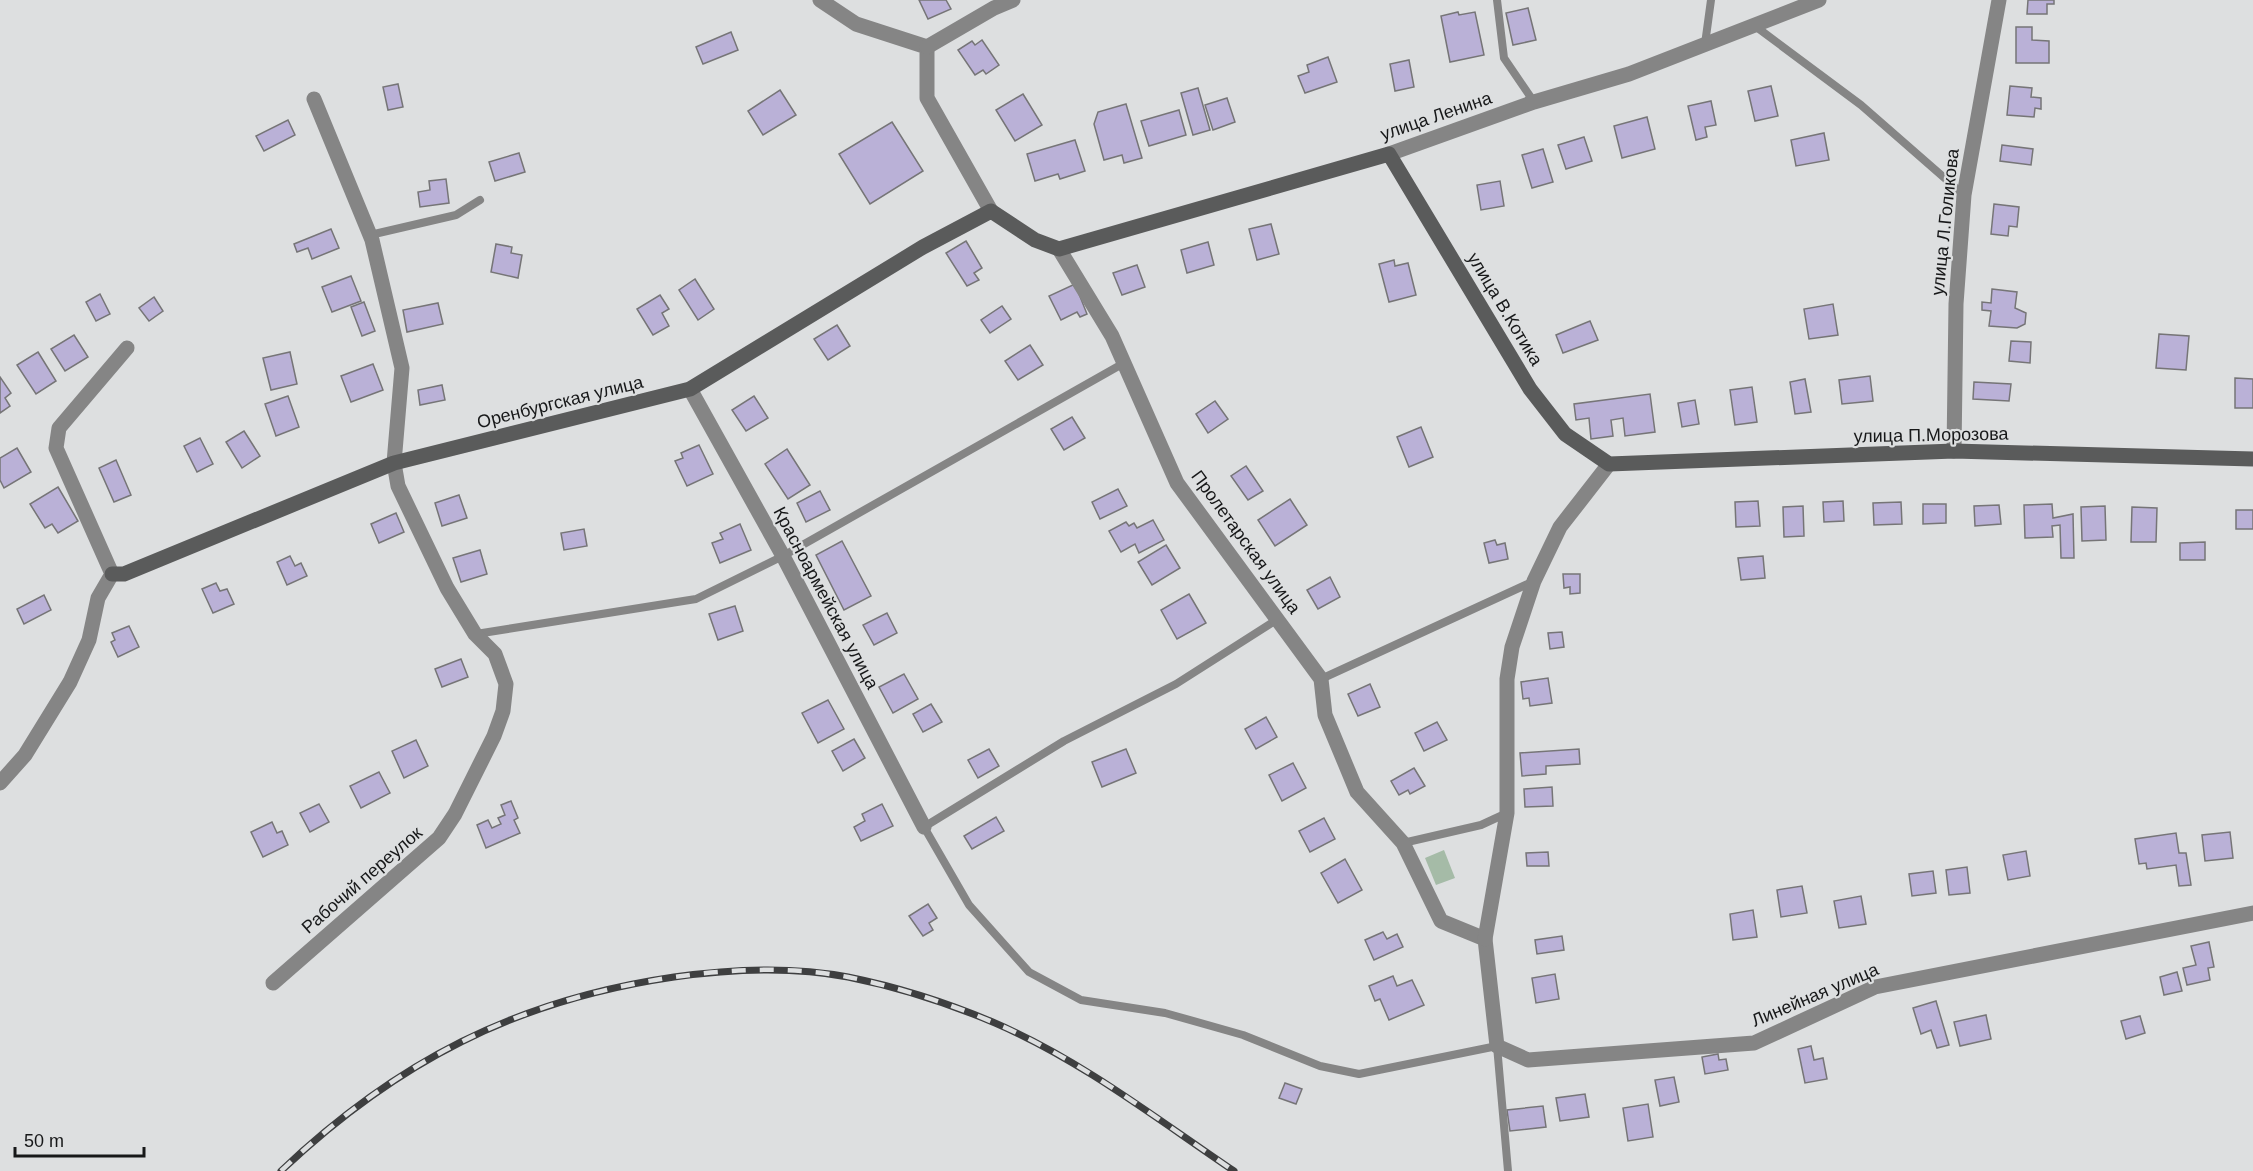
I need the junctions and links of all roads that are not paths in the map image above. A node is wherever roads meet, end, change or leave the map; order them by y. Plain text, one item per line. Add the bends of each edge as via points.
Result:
1 (820, 0) edge
2 (1013, 0) edge
3 (1497, 0) edge
4 (1711, 0) edge
5 (1819, 0) edge
6 (1999, 0) edge
7 (1755, 25) junction
8 (1705, 45) junction
9 (927, 47) junction
10 (314, 99) dead end
11 (1534, 102) junction
12 (1389, 154) junction
13 (1964, 195) junction
14 (480, 200) dead end
15 (991, 211) junction
16 (370, 235) junction
17 (1059, 249) junction
18 (127, 348) dead end
19 (1124, 363) junction
20 (690, 389) junction
21 (1954, 451) junction
22 (2253, 459) edge
23 (394, 464) junction
24 (1609, 464) junction
25 (783, 556) junction
26 (112, 574) junction
27 (1534, 581) junction
28 (1278, 619) junction
29 (475, 634) junction
30 (1321, 679) junction
31 (0, 783) edge
32 (1507, 813) junction
33 (924, 827) junction
34 (1403, 843) junction
35 (2253, 913) edge
36 (1485, 939) junction
37 (273, 983) dead end
38 (1497, 1046) junction
39 (1508, 1171) edge

1 - 9 street via 856,24
2 - 9 street
3 - 11 lane via 1504,58
4 - 8 lane
5 - 7 street, улица Ленина
6 - 13 street, улица Л.Голикова
7 - 8 street, улица Ленина
7 - 13 lane via 1861,105
8 - 11 street, улица Ленина via 1629,74
9 - 15 street via 927,98
10 - 16 street, Рабочий переулок
11 - 12 street, улица Ленина
12 - 17 street, улица Ленина
12 - 24 street, улица В.Котика via 1530,389 1565,434
13 - 21 street, улица Л.Голикова via 1956,304
14 - 16 lane via 456,214
15 - 17 street via 1035,240
15 - 20 street, Оренбургская улица via 923,247
16 - 23 street, Рабочий переулок via 402,368
17 - 19 street, Пролетарская улица
18 - 26 street via 59,428 56,448
19 - 25 lane
19 - 28 street, Пролетарская улица via 1176,483
20 - 23 street, Оренбургская улица
20 - 25 street, Красноармейская улица
21 - 22 street, улица П.Морозова
21 - 24 street, улица П.Морозова
23 - 26 street, Оренбургская улица via 124,574
23 - 29 street, Рабочий переулок via 398,486 447,588
24 - 27 street via 1560,527
25 - 29 lane via 696,599
25 - 33 street, Красноармейская улица
26 - 31 street via 98,598 89,640 70,682 25,755
27 - 30 lane
27 - 32 street via 1512,647 1507,679
28 - 30 street, Пролетарская улица
28 - 33 lane via 1176,684 1064,741
29 - 37 street, Рабочий переулок via 495,654 506,684 494,736 455,814 439,838
30 - 34 street via 1324,715 1357,792
32 - 34 lane via 1481,825
32 - 36 street
33 - 38 lane via 969,905 1029,972 1081,1000 1166,1014 1243,1035 1320,1066 1359,1074
34 - 36 street via 1441,921
35 - 38 street, Линейная улица via 1875,987 1754,1042 1528,1060
36 - 38 street
38 - 39 lane

